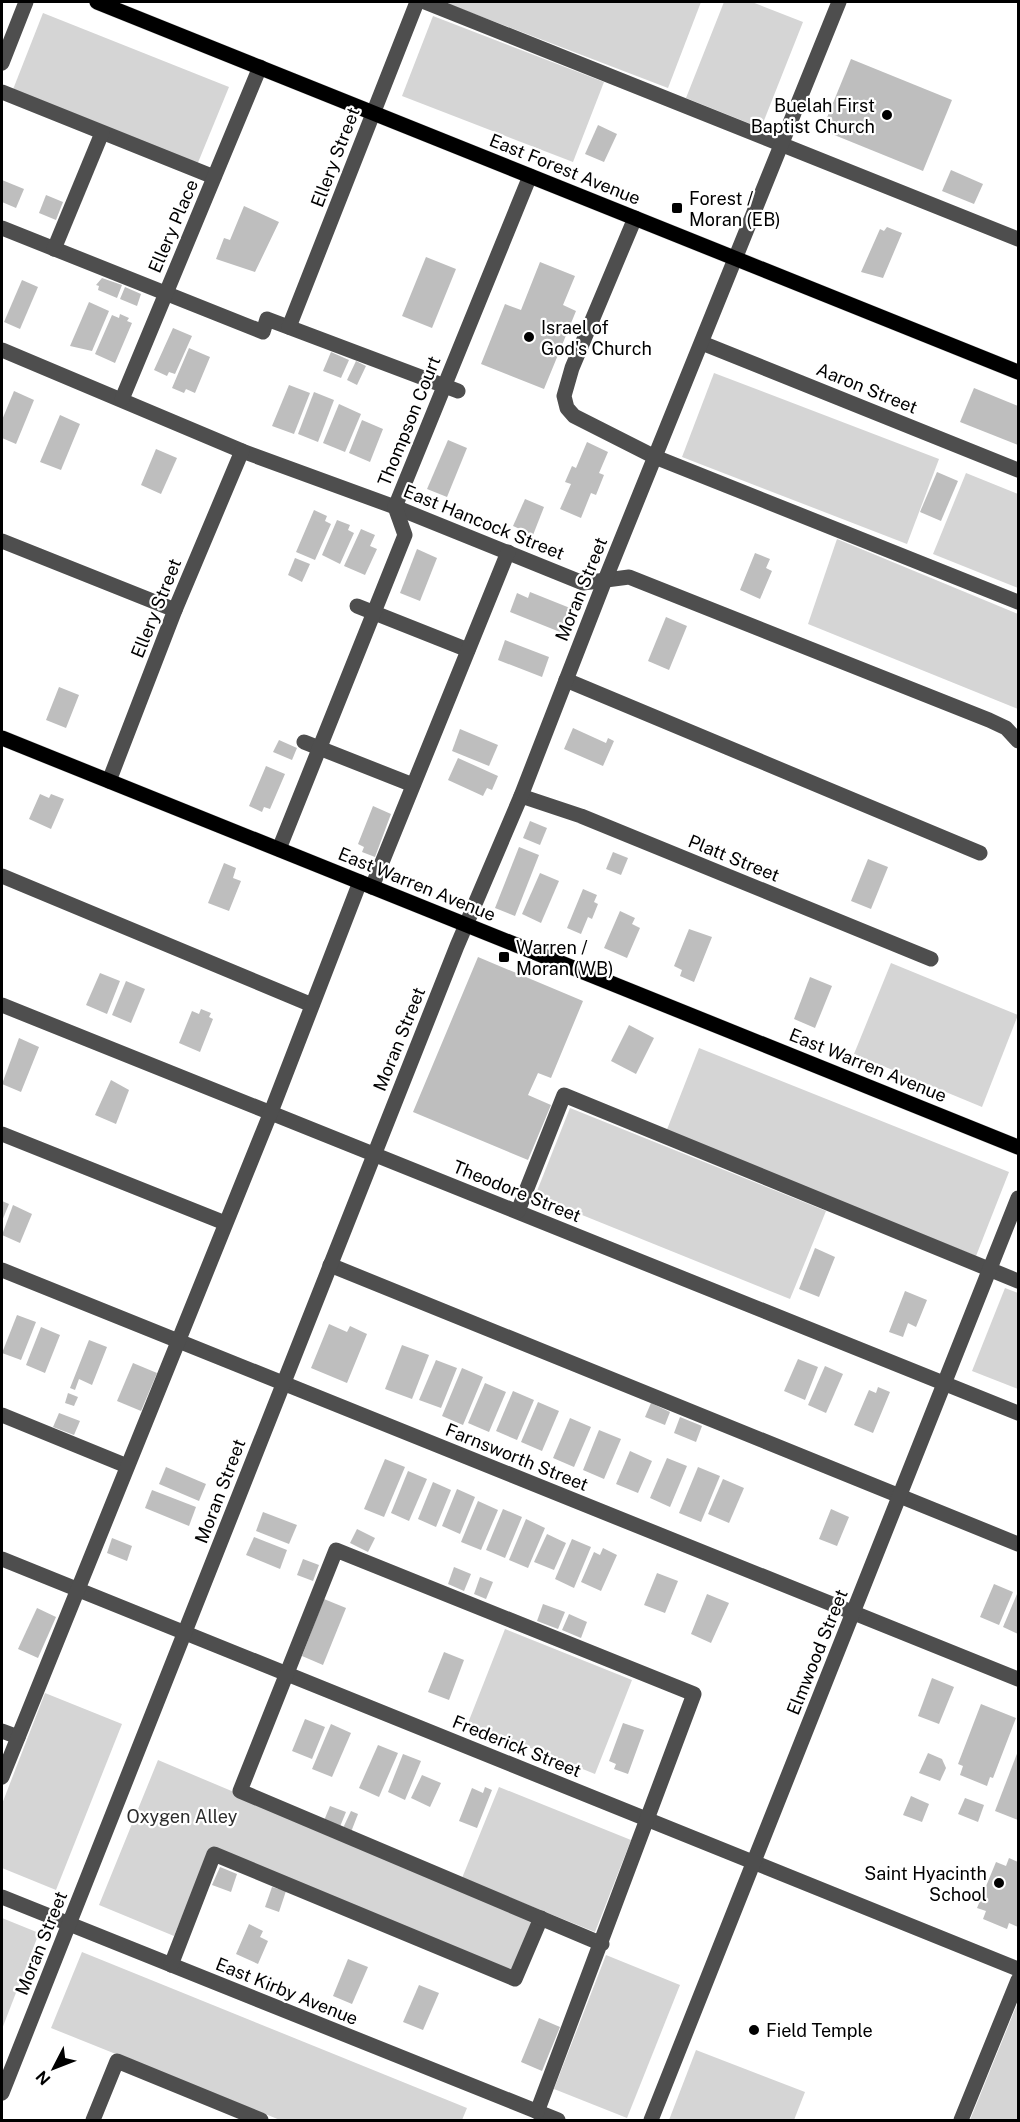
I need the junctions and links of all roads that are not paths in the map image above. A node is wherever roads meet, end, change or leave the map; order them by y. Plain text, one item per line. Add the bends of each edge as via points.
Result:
1 (26, 2) edge
2 (97, 2) edge
3 (417, 2) edge
4 (425, 2) edge
5 (839, 2) edge
6 (2, 63) edge
7 (260, 67) junction
8 (2, 92) edge
9 (373, 113) junction
10 (102, 133) junction
11 (782, 144) junction
12 (530, 176) junction
13 (214, 177) junction
14 (635, 218) junction
15 (2, 228) edge
16 (1018, 239) edge
17 (54, 249) junction
18 (736, 259) junction
19 (166, 293) junction
20 (289, 327) junction
21 (702, 343) junction
22 (2, 350) edge
23 (1018, 372) edge
24 (451, 388) junction
25 (122, 399) junction
26 (242, 451) junction
27 (656, 457) junction
28 (1018, 470) edge
29 (395, 507) junction
30 (2, 541) edge
31 (508, 552) junction
32 (605, 580) junction
33 (1018, 602) edge
34 (357, 606) dead end
35 (175, 610) junction
36 (374, 613) junction
37 (468, 650) junction
38 (566, 680) junction
39 (2, 738) edge
40 (1018, 741) edge
41 (304, 742) dead end
42 (319, 748) junction
43 (109, 780) junction
44 (413, 785) junction
45 (521, 796) junction
46 (279, 849) junction
47 (980, 853) dead end
48 (2, 876) edge
49 (366, 884) junction
50 (465, 925) junction
51 (931, 959) dead end
52 (2, 1005) edge
53 (312, 1005) junction
54 (271, 1112) junction
55 (2, 1134) edge
56 (1018, 1147) edge
57 (374, 1155) junction
58 (1018, 1198) edge
59 (518, 1212) junction
60 (225, 1223) junction
61 (330, 1265) junction
62 (2, 1270) edge
63 (992, 1270) junction
64 (1018, 1281) edge
65 (177, 1341) junction
66 (283, 1383) junction
67 (946, 1383) junction
68 (1018, 1413) edge
69 (2, 1415) edge
70 (127, 1466) junction
71 (901, 1495) junction
72 (1018, 1544) edge
73 (2, 1559) edge
74 (77, 1590) junction
75 (854, 1613) junction
76 (186, 1634) junction
77 (285, 1674) junction
78 (1018, 1679) edge
79 (2, 1731) edge
80 (18, 1737) junction
81 (2, 1777) edge
82 (648, 1819) junction
83 (754, 1862) junction
84 (2, 1897) edge
85 (541, 1918) junction
86 (69, 1924) junction
87 (602, 1944) junction
88 (171, 1965) junction
89 (1018, 1969) edge
90 (1018, 1980) edge
91 (2, 2093) edge
92 (537, 2112) junction
93 (93, 2121) edge
94 (261, 2121) edge
95 (558, 2121) edge
96 (651, 2121) edge
97 (961, 2121) edge

1 - 6 street
2 - 7 main road, East Forest Avenue
3 - 9 street, Ellery Street
4 - 11 street
5 - 11 street, Moran Street
7 - 9 main road, East Forest Avenue
7 - 13 street, Ellery Place
8 - 10 street
9 - 12 main road, East Forest Avenue
9 - 20 street, Ellery Street
10 - 13 street
10 - 17 street
11 - 16 street
11 - 18 street, Moran Street
12 - 14 main road, East Forest Avenue
12 - 24 street, Thompson Court
13 - 19 street, Ellery Place
14 - 18 main road, East Forest Avenue
14 - 27 street via 564,396 567,408 585,424
15 - 17 street
17 - 19 street
18 - 21 street, Moran Street
18 - 23 main road, East Forest Avenue
19 - 20 street via 263,332 267,320
19 - 25 street, Ellery Place
20 - 24 street
21 - 27 street, Moran Street
21 - 28 street, Aaron Street
22 - 25 street, East Hancock Street
24 - 29 street, Thompson Court
25 - 26 street, East Hancock Street
26 - 29 street, East Hancock Street
26 - 35 street, Ellery Street
27 - 32 street, Moran Street
27 - 33 street
29 - 31 street, East Hancock Street
29 - 36 street, Thompson Court via 405,534
30 - 35 street
31 - 32 street, East Hancock Street via 583,583
31 - 37 street
32 - 38 street, Moran Street
32 - 40 street, East Hancock Street via 628,577 989,720 1006,728
34 - 36 street
35 - 43 street, Ellery Street
36 - 37 street
36 - 42 street, Thompson Court
37 - 44 street
38 - 45 street, Moran Street
38 - 47 street
39 - 43 main road, East Warren Avenue
41 - 42 street
42 - 44 street
42 - 46 street, Thompson Court
43 - 46 main road, East Warren Avenue
44 - 49 street
45 - 50 street, Moran Street
45 - 51 street, Platt Street via 581,816
46 - 49 main road, East Warren Avenue
48 - 53 street
49 - 50 main road, East Warren Avenue
49 - 53 street
50 - 56 main road, East Warren Avenue
50 - 57 street, Moran Street
52 - 54 street, Theodore Street
53 - 54 street
54 - 57 street, Theodore Street
54 - 60 street
55 - 60 street
57 - 59 street, Theodore Street
57 - 61 street, Moran Street
58 - 63 street, Elmwood Street
59 - 63 street via 564,1095
59 - 67 street, Theodore Street
60 - 65 street
61 - 66 street, Moran Street
61 - 71 street
62 - 65 street, Farnsworth Street
63 - 64 street
63 - 67 street, Elmwood Street
65 - 66 street, Farnsworth Street
65 - 70 street
66 - 75 street, Farnsworth Street
66 - 76 street, Moran Street
67 - 68 street, Theodore Street
67 - 71 street, Elmwood Street
69 - 70 street
70 - 74 street
71 - 72 street
71 - 75 street, Elmwood Street
73 - 74 street, Frederick Street
74 - 76 street, Frederick Street
74 - 80 street
75 - 78 street, Farnsworth Street
75 - 83 street, Elmwood Street
76 - 77 street, Frederick Street
76 - 86 street, Moran Street
77 - 82 street, Frederick Street
77 - 82 street via 336,1550 358,1558 694,1694
77 - 85 street via 240,1791
79 - 80 street
80 - 81 street
82 - 83 street, Frederick Street
82 - 87 street
83 - 89 street, Frederick Street
83 - 96 street, Elmwood Street
84 - 86 street, East Kirby Avenue
85 - 87 street
85 - 88 street via 515,1979 214,1854
86 - 88 street, East Kirby Avenue
86 - 91 street, Moran Street
87 - 92 street
88 - 92 street, East Kirby Avenue
90 - 97 street
92 - 95 street, East Kirby Avenue
93 - 94 street via 117,2061

